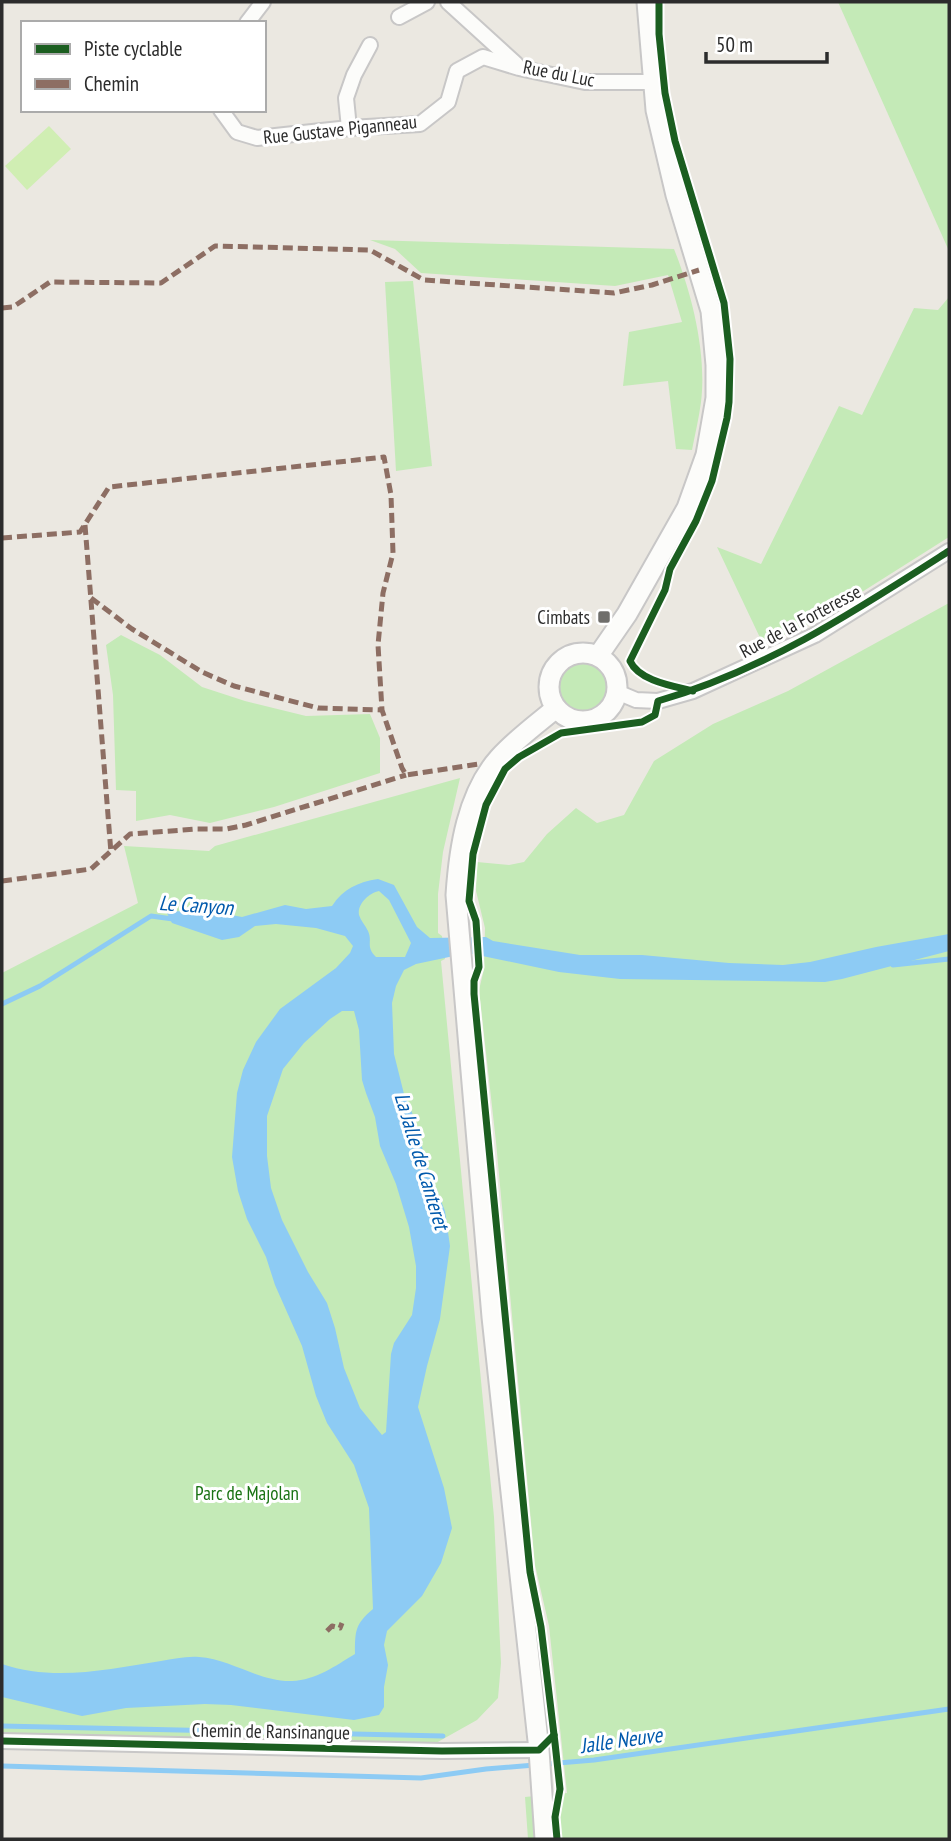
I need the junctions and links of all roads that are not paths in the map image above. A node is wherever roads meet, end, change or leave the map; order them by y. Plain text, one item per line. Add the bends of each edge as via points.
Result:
1 (263, 2) edge
2 (428, 2) edge
3 (448, 2) edge
4 (647, 2) edge
5 (399, 17) dead end
6 (249, 21) edge
7 (370, 45) dead end
8 (519, 68) junction
9 (652, 82) junction
10 (222, 112) edge
11 (349, 128) junction
12 (949, 551) edge
13 (598, 656) junction
14 (617, 692) junction
15 (556, 708) junction
16 (2, 1741) edge
17 (539, 1751) junction
18 (545, 1839) edge

1 - 6 street
2 - 5 street
3 - 8 street, Rue du Luc
4 - 9 main road
7 - 11 street via 346,98
8 - 9 street, Rue du Luc via 585,82
8 - 11 street, Rue Gustave Piganneau via 483,57 457,71 447,102 420,124
9 - 13 main road via 663,143 711,311 716,398 706,454 687,508
10 - 11 street, Rue Gustave Piganneau via 237,132 257,138
12 - 14 street, Rue de la Forteresse via 815,635 693,691 657,701 636,700
13 - 14 main road via 614,671
13 - 15 main road via 576,653 556,666 549,687
14 - 15 main road via 607,712 586,721
15 - 17 main road via 498,759 478,792 458,867 457,921 492,1317
16 - 17 street, Chemin de Ransinangue
17 - 18 main road

